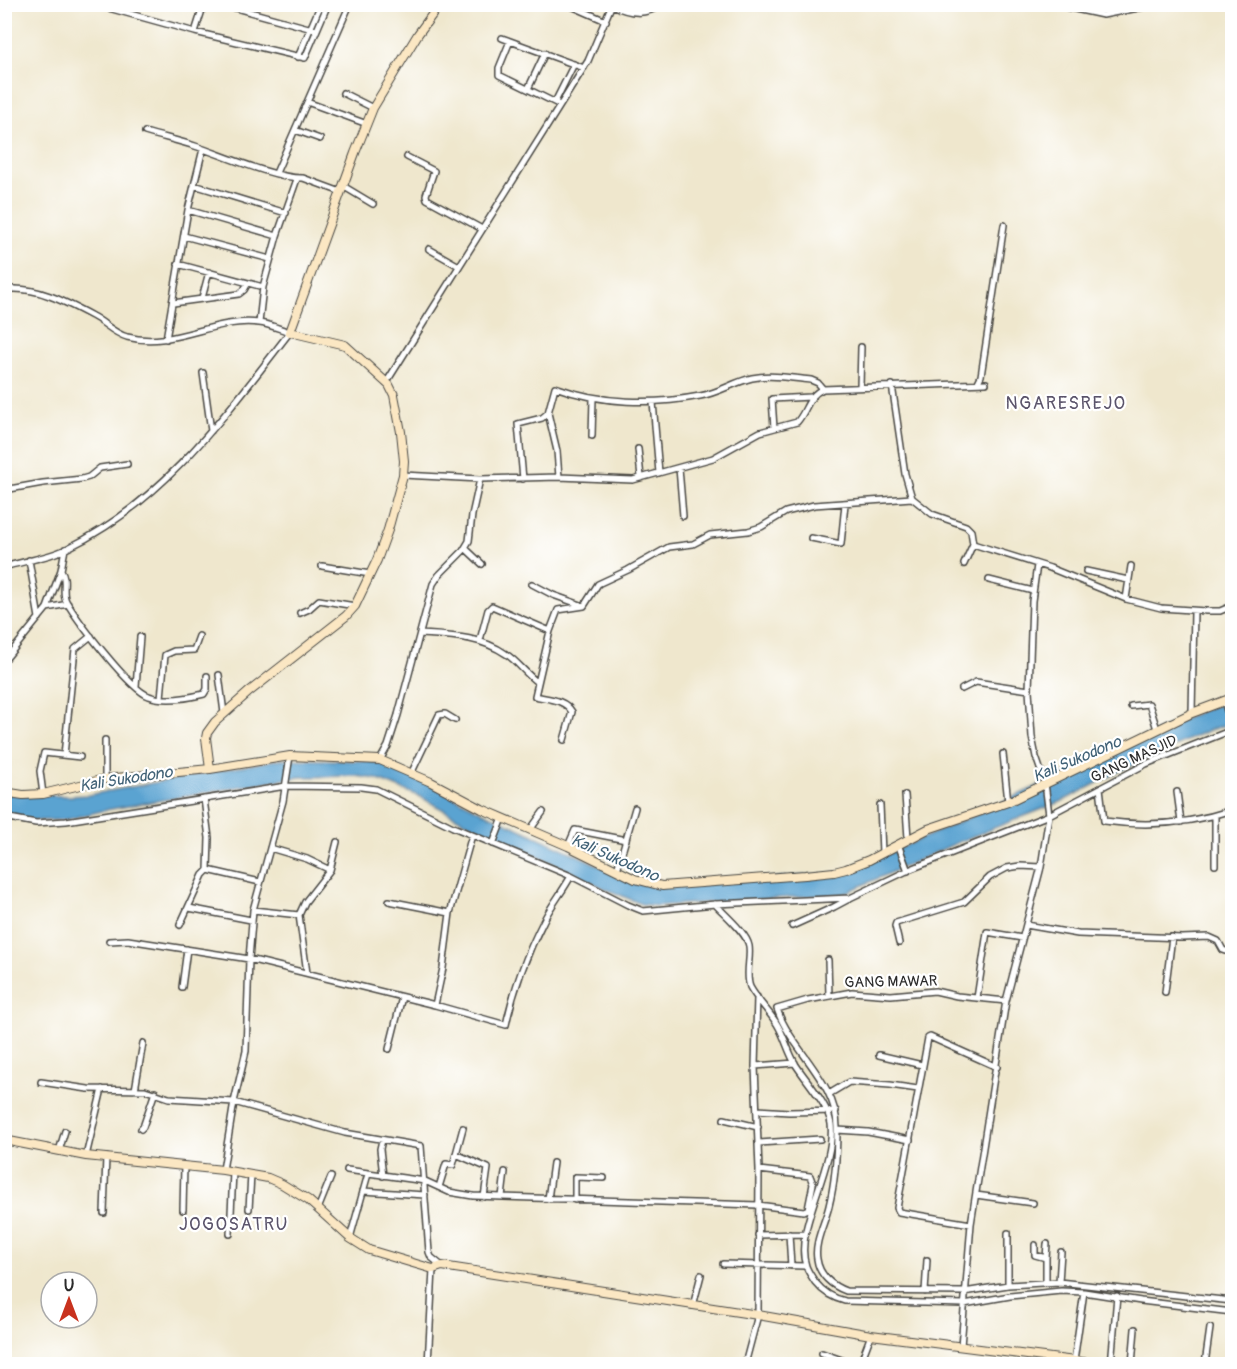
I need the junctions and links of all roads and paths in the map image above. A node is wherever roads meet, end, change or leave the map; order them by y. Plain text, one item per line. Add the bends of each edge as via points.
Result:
1 (94, 4) edge
2 (204, 4) edge
3 (221, 4) edge
4 (328, 4) edge
5 (350, 4) edge
6 (440, 4) edge
7 (567, 4) edge
8 (663, 4) edge
9 (1052, 4) edge
10 (1158, 4) edge
11 (612, 5) edge
12 (322, 9) edge
13 (606, 21) junction
14 (310, 28) junction
15 (316, 30) junction
16 (195, 32) junction
17 (502, 38) dead end
18 (510, 40) junction
19 (545, 53) junction
20 (298, 57) junction
21 (574, 64) junction
22 (584, 68) junction
23 (528, 89) junction
24 (343, 93) dead end
25 (307, 102) junction
26 (558, 104) junction
27 (374, 108) junction
28 (366, 124) junction
29 (295, 130) junction
30 (146, 132) dead end
31 (320, 139) dead end
32 (203, 149) junction
33 (407, 157) dead end
34 (276, 173) junction
35 (297, 178) junction
36 (194, 185) junction
37 (342, 189) junction
38 (373, 204) dead end
39 (188, 210) junction
40 (286, 213) junction
41 (1004, 225) dead end
42 (482, 229) junction
43 (184, 236) junction
44 (277, 236) junction
45 (429, 249) dead end
46 (270, 259) junction
47 (178, 264) junction
48 (459, 266) junction
49 (209, 272) junction
50 (248, 283) junction
51 (262, 287) junction
52 (4, 290) edge
53 (202, 298) junction
54 (173, 303) junction
55 (259, 323) junction
56 (290, 332) junction
57 (166, 339) junction
58 (861, 347) dead end
59 (203, 373) dead end
60 (386, 383) junction
61 (860, 386) junction
62 (892, 386) junction
63 (823, 389) junction
64 (811, 397) junction
65 (593, 398) junction
66 (653, 402) junction
67 (548, 413) junction
68 (774, 428) junction
69 (211, 432) junction
70 (592, 436) dead end
71 (638, 449) dead end
72 (127, 464) dead end
73 (679, 468) junction
74 (660, 473) junction
75 (406, 475) junction
76 (559, 477) junction
77 (641, 477) junction
78 (480, 479) junction
79 (523, 479) junction
80 (4, 490) edge
81 (912, 498) junction
82 (845, 504) junction
83 (683, 516) dead end
84 (811, 538) dead end
85 (974, 544) junction
86 (465, 548) junction
87 (65, 549) junction
88 (29, 560) junction
89 (482, 564) dead end
90 (964, 564) dead end
91 (1037, 565) junction
92 (322, 566) dead end
93 (1131, 566) dead end
94 (4, 567) edge
95 (61, 570) junction
96 (1086, 571) dead end
97 (370, 574) junction
98 (988, 580) dead end
99 (1128, 580) junction
100 (532, 584) dead end
101 (1033, 591) junction
102 (1126, 599) junction
103 (68, 604) junction
104 (355, 606) junction
105 (584, 606) junction
106 (1233, 606) edge
107 (47, 608) junction
108 (1194, 611) junction
109 (300, 613) dead end
110 (39, 618) junction
111 (550, 631) junction
112 (420, 634) junction
113 (91, 636) junction
114 (199, 636) dead end
115 (140, 637) dead end
116 (480, 640) junction
117 (4, 661) edge
118 (219, 675) dead end
119 (207, 676) dead end
120 (537, 682) junction
121 (136, 686) junction
122 (962, 689) dead end
123 (1029, 690) junction
124 (161, 698) junction
125 (1227, 700) edge
126 (1131, 706) dead end
127 (224, 713) junction
128 (1192, 713) junction
129 (455, 720) dead end
130 (1232, 728) edge
131 (1157, 729) junction
132 (105, 740) dead end
133 (564, 740) dead end
134 (1003, 754) dead end
135 (64, 755) junction
136 (80, 757) dead end
137 (290, 757) junction
138 (380, 760) junction
139 (210, 769) junction
140 (411, 774) junction
141 (105, 779) junction
142 (287, 783) junction
143 (1045, 784) junction
144 (1100, 788) junction
145 (4, 792) edge
146 (1177, 792) dead end
147 (43, 794) junction
148 (905, 795) dead end
149 (204, 799) junction
150 (1008, 802) junction
151 (880, 805) dead end
152 (635, 808) dead end
153 (1233, 810) edge
154 (543, 812) dead end
155 (1049, 813) junction
156 (1215, 816) junction
157 (4, 817) edge
158 (502, 819) junction
159 (1181, 822) junction
160 (530, 830) junction
161 (472, 835) junction
162 (908, 838) junction
163 (626, 840) junction
164 (494, 841) junction
165 (337, 842) dead end
166 (568, 846) junction
167 (898, 846) junction
168 (270, 848) junction
169 (882, 853) junction
170 (1215, 865) dead end
171 (1041, 867) junction
172 (907, 869) junction
173 (208, 870) junction
174 (330, 870) junction
175 (617, 870) junction
176 (571, 876) junction
177 (260, 882) junction
178 (850, 898) junction
179 (389, 902) dead end
180 (720, 904) junction
181 (189, 908) junction
182 (253, 910) junction
183 (450, 913) junction
184 (299, 915) junction
185 (251, 920) junction
186 (180, 924) dead end
187 (1026, 925) junction
188 (792, 926) dead end
189 (1172, 937) junction
190 (1022, 938) junction
191 (109, 941) dead end
192 (899, 944) dead end
193 (187, 949) junction
194 (1233, 953) edge
195 (249, 959) junction
196 (828, 960) dead end
197 (307, 973) junction
198 (182, 987) dead end
199 (1165, 992) dead end
200 (829, 996) junction
201 (402, 997) junction
202 (757, 997) junction
203 (976, 998) junction
204 (1006, 1001) junction
205 (435, 1005) junction
206 (143, 1043) dead end
207 (389, 1049) dead end
208 (879, 1055) dead end
209 (795, 1063) junction
210 (922, 1065) junction
211 (755, 1066) junction
212 (997, 1067) junction
213 (41, 1082) dead end
214 (102, 1089) junction
215 (918, 1089) junction
216 (135, 1090) junction
217 (155, 1092) junction
218 (829, 1095) junction
219 (234, 1102) junction
220 (757, 1110) junction
221 (831, 1111) junction
222 (724, 1119) dead end
223 (758, 1127) junction
224 (463, 1128) dead end
225 (141, 1129) dead end
226 (837, 1130) junction
227 (65, 1131) dead end
228 (820, 1139) dead end
229 (4, 1140) edge
230 (382, 1140) junction
231 (910, 1140) junction
232 (759, 1143) junction
233 (59, 1151) junction
234 (456, 1154) junction
235 (86, 1156) junction
236 (106, 1157) junction
237 (553, 1162) dead end
238 (184, 1166) junction
239 (223, 1170) junction
240 (347, 1170) dead end
241 (759, 1170) junction
242 (233, 1172) junction
243 (505, 1172) dead end
244 (368, 1174) junction
245 (251, 1175) junction
246 (331, 1176) dead end
247 (383, 1176) junction
248 (604, 1178) dead end
249 (424, 1181) junction
250 (440, 1187) junction
251 (363, 1191) junction
252 (426, 1195) junction
253 (976, 1195) junction
254 (484, 1197) junction
255 (502, 1197) junction
256 (549, 1198) junction
257 (575, 1200) junction
258 (1033, 1203) dead end
259 (758, 1205) junction
260 (249, 1209) dead end
261 (318, 1209) junction
262 (183, 1210) dead end
263 (104, 1213) dead end
264 (971, 1224) junction
265 (1008, 1233) dead end
266 (230, 1234) dead end
267 (789, 1234) junction
268 (804, 1234) junction
269 (758, 1235) junction
270 (350, 1238) junction
271 (1047, 1244) dead end
272 (1035, 1245) dead end
273 (1061, 1252) dead end
274 (1046, 1258) junction
275 (927, 1260) dead end
276 (723, 1264) dead end
277 (757, 1266) junction
278 (791, 1266) junction
279 (805, 1266) junction
280 (437, 1268) junction
281 (701, 1275) dead end
282 (1046, 1282) junction
283 (1059, 1282) junction
284 (1008, 1286) junction
285 (1093, 1289) junction
286 (925, 1292) junction
287 (1084, 1292) junction
288 (1118, 1293) junction
289 (859, 1296) junction
290 (877, 1297) junction
291 (944, 1297) junction
292 (964, 1298) junction
293 (1233, 1301) edge
294 (693, 1305) junction
295 (1233, 1312) edge
296 (758, 1315) junction
297 (1210, 1328) dead end
298 (1136, 1329) dead end
299 (871, 1335) junction
300 (961, 1346) junction
301 (822, 1353) dead end
302 (1074, 1361) junction
303 (428, 1365) edge
304 (745, 1365) edge
305 (854, 1365) edge
306 (860, 1365) edge
307 (1098, 1365) edge
308 (1110, 1365) edge
309 (1132, 1365) edge
310 (1205, 1365) edge

1 - 16 street
2 - 16 street
3 - 14 street
4 - 12 street
5 - 25 street
6 - 27 street
7 - 13 street
8 - 11 street via 652,11 637,13
9 - 10 street via 1103,15
11 - 13 street
12 - 14 street
12 - 15 street
13 - 22 street
14 - 15 street
14 - 20 street
15 - 20 street via 306,57
16 - 20 street
17 - 18 street
18 - 19 street
18 - 23 street via 499,75
19 - 21 street
19 - 23 street
21 - 22 street
21 - 26 street
22 - 26 street
23 - 26 street
24 - 27 street
25 - 28 street
25 - 29 street
26 - 42 street
27 - 28 street
28 - 37 street
29 - 31 street
29 - 34 street
30 - 32 street
32 - 34 street
32 - 36 street
33 - 42 street via 434,171 427,199
34 - 35 street
35 - 37 street
35 - 40 street
36 - 39 street
36 - 40 street
37 - 38 street
37 - 56 street
39 - 43 street
39 - 44 street
40 - 44 street
41 - 62 street via 982,382
42 - 48 street
43 - 46 street
43 - 47 street
44 - 46 street
45 - 48 street
46 - 51 street
47 - 49 street
47 - 54 street
48 - 60 street
49 - 50 street
49 - 53 street
50 - 51 street
50 - 53 street via 239,294
51 - 55 street
52 - 57 street via 43,294 127,336
53 - 54 street
54 - 57 street
55 - 56 street
55 - 57 street via 229,325
56 - 60 street via 345,345
56 - 69 street
58 - 61 street
59 - 69 street
60 - 75 street via 394,396
61 - 62 street
61 - 63 street
62 - 81 street
63 - 64 street
63 - 66 street via 812,380 763,377 716,393
64 - 68 street via 796,422
64 - 68 street via 772,399
65 - 66 street
65 - 67 street via 555,387
65 - 70 street
66 - 74 street
67 - 76 street
67 - 79 street via 518,424
68 - 73 street via 755,434 713,458
69 - 87 street via 146,499
71 - 77 street
72 - 80 street via 100,468 82,479
73 - 74 street
73 - 83 street
74 - 77 street
75 - 78 street
75 - 97 street
76 - 77 street
76 - 79 street
78 - 79 street
78 - 86 street
81 - 82 street
81 - 85 street via 932,514 966,526
82 - 84 street via 841,543
82 - 105 street via 814,505 786,512 748,531 710,535 693,544 662,550 598,584
85 - 90 street
85 - 91 street
86 - 89 street
86 - 112 street via 433,584
87 - 88 street
87 - 95 street
88 - 94 street
88 - 110 street
91 - 101 street
91 - 102 street
92 - 97 street
93 - 99 street
95 - 103 street
95 - 107 street
96 - 99 street
97 - 104 street
98 - 101 street
99 - 102 street
100 - 105 street
101 - 123 street
102 - 108 street
103 - 107 street
103 - 113 street
104 - 109 street via 319,600
104 - 127 street via 338,624
105 - 111 street via 558,610
106 - 108 street via 1220,611
107 - 110 street
108 - 128 street
110 - 117 street
111 - 116 street via 492,606
111 - 120 street
112 - 116 street
112 - 138 street via 388,746
113 - 121 street
113 - 135 street via 75,649
114 - 124 street via 194,650 165,655
115 - 121 street
116 - 120 street via 507,655
118 - 127 street
119 - 124 street via 204,694
120 - 133 street via 534,696 561,702 572,712
121 - 124 street via 150,697
122 - 123 street via 976,682
123 - 143 street via 1035,757
125 - 128 street
125 - 130 street
126 - 131 street via 1149,704
127 - 139 street via 207,733
128 - 131 street
129 - 140 street via 439,715
130 - 144 street, GANG MASJID
131 - 143 street
132 - 141 street
134 - 150 street
135 - 136 street
135 - 147 street via 43,755
137 - 138 street
137 - 139 street
137 - 142 street
138 - 140 street
139 - 141 street
140 - 158 street
141 - 147 street
142 - 149 street
142 - 161 street via 376,789
142 - 168 street
143 - 150 street
143 - 155 street
144 - 155 street, GANG MASJID
144 - 159 street via 1104,821 1132,825
145 - 147 street
146 - 159 street
148 - 162 street
149 - 157 street via 66,821 36,823
149 - 173 street
150 - 162 street
151 - 169 street
152 - 163 street
153 - 156 street
154 - 160 street
155 - 171 street
155 - 172 street, GANG MASJID
156 - 159 street
156 - 170 street
158 - 160 street
158 - 164 street
160 - 166 street
161 - 164 street
161 - 183 street
162 - 167 street
163 - 166 street via 575,830
163 - 175 street
164 - 176 street
165 - 174 street
166 - 175 street
167 - 169 street
167 - 172 street
168 - 174 street
168 - 177 street
169 - 175 street via 834,872 671,885 651,884
171 - 187 street
171 - 192 street via 1007,868 990,877 964,902 896,923
172 - 178 street, GANG MASJID
173 - 177 street
173 - 181 street
174 - 184 street
176 - 180 street via 643,911
176 - 205 street via 544,920 525,962 506,1024
177 - 182 street
178 - 180 street
178 - 188 street, GANG MASJID
179 - 183 street
180 - 202 street via 746,936 748,981
181 - 185 street
181 - 186 street
182 - 184 street
182 - 185 street
183 - 205 street
184 - 197 street
185 - 195 street
187 - 189 street via 1078,934
187 - 190 street
189 - 194 street via 1213,938 1223,950
189 - 199 street
190 - 203 street via 986,933
190 - 204 street
191 - 193 street
193 - 195 street
193 - 198 street
195 - 197 street
195 - 219 street via 246,1051
196 - 200 street
197 - 201 street
200 - 203 street, GANG MAWAR via 935,991
200 - 218 street, GANG MAWAR via 777,1009
201 - 205 street
201 - 207 street
202 - 209 street via 778,1025
202 - 211 street
203 - 204 street, GANG MAWAR
204 - 212 street
206 - 216 street
208 - 210 street
209 - 211 street
209 - 221 street
210 - 212 street via 930,1036
210 - 215 street
211 - 220 street
212 - 253 street
213 - 214 street
214 - 216 street
214 - 235 street
215 - 218 street via 849,1083
215 - 231 street
216 - 217 street
217 - 219 street via 169,1098
217 - 225 street
218 - 221 street
219 - 230 street
219 - 239 street
220 - 221 street
220 - 223 street
221 - 226 street
221 - 268 street via 822,1179
222 - 223 street
223 - 232 street
224 - 234 street
226 - 231 street
226 - 289 street via 834,1180 816,1258 820,1271 834,1285
227 - 233 street
228 - 232 street
229 - 233 street
230 - 247 street
230 - 249 street via 421,1146
231 - 264 street via 897,1211
232 - 241 street
233 - 235 street
234 - 250 street via 453,1164 446,1164
234 - 254 street via 488,1168
235 - 236 street
236 - 238 street
236 - 263 street
237 - 256 street
238 - 239 street
238 - 262 street
239 - 242 street
240 - 244 street
241 - 259 street
241 - 259 street via 806,1175 813,1184 810,1204 804,1211
242 - 245 street
242 - 266 street
243 - 255 street
244 - 247 street
244 - 251 street
245 - 260 street
245 - 261 street via 282,1184
246 - 261 street
247 - 249 street
248 - 257 street via 575,1177
249 - 250 street
249 - 252 street
250 - 254 street
251 - 252 street
251 - 270 street
252 - 280 street via 429,1254
253 - 258 street
253 - 264 street
254 - 255 street
255 - 256 street
256 - 257 street
257 - 259 street
259 - 269 street
261 - 270 street
264 - 292 street
265 - 284 street
267 - 268 street
267 - 269 street
267 - 278 street
268 - 279 street
269 - 277 street
270 - 280 street via 369,1250
271 - 274 street
272 - 274 street via 1035,1255
273 - 283 street
274 - 282 street
275 - 286 street
276 - 277 street
277 - 278 street
277 - 296 street
278 - 279 street
279 - 289 street via 828,1295 845,1301
280 - 294 street
280 - 303 street
281 - 294 street
282 - 283 street
282 - 284 street
283 - 285 street
284 - 292 street
285 - 287 street
285 - 288 street
286 - 290 street
286 - 291 street
287 - 292 street
287 - 302 street
288 - 293 street
288 - 295 street
288 - 308 street
289 - 290 street
289 - 290 street
290 - 291 street
291 - 292 street
291 - 292 street
292 - 300 street
294 - 296 street
296 - 299 street
296 - 304 street
297 - 310 street
298 - 309 street
299 - 300 street
299 - 306 street
300 - 302 street
301 - 305 street
302 - 307 street

